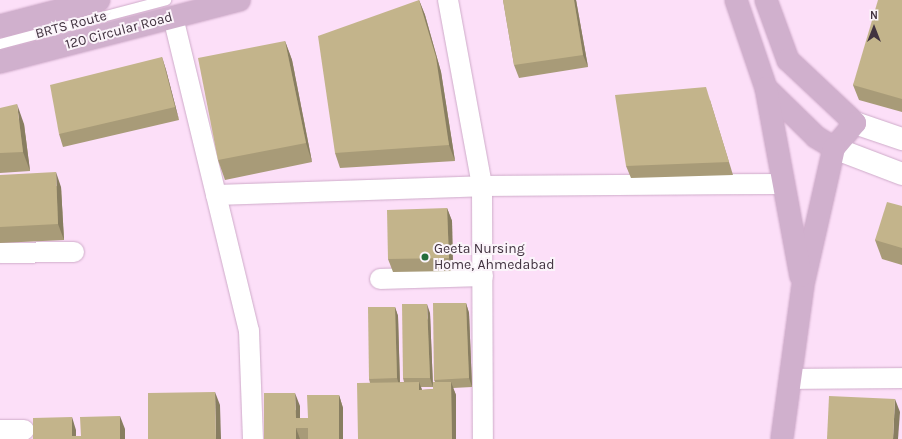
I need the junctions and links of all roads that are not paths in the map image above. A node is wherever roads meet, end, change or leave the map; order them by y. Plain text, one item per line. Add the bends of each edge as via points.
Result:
1 (98, 0) edge
2 (239, 0) edge
3 (448, 0) edge
4 (736, 0) edge
5 (766, 0) edge
6 (169, 9) edge
7 (0, 26) edge
8 (0, 44) edge
9 (0, 62) edge
10 (766, 88) junction
11 (856, 123) junction
12 (902, 139) edge
13 (834, 148) junction
14 (902, 174) edge
15 (784, 184) junction
16 (482, 186) junction
17 (216, 195) junction
18 (74, 252) dead end
19 (0, 253) edge
20 (483, 276) junction
21 (380, 279) dead end
22 (803, 285) junction
23 (902, 378) edge
24 (790, 379) junction
25 (0, 430) edge
26 (24, 430) dead end
27 (252, 439) edge
28 (483, 439) edge
29 (782, 439) edge

1 - 7 main road
2 - 6 main road, 120 Circular Road
3 - 16 street
4 - 10 main road
5 - 11 main road via 788,60
6 - 8 lane, BRTS Route
6 - 9 main road, 120 Circular Road
6 - 17 street
10 - 13 main road via 816,137
10 - 15 main road
11 - 12 main road
11 - 13 main road
13 - 14 main road
13 - 22 main road
15 - 16 street
15 - 22 main road
16 - 17 street
16 - 20 street
17 - 27 street via 250,331
18 - 19 street
20 - 21 street
20 - 28 street
22 - 24 main road
23 - 24 street
24 - 29 main road
25 - 26 street

